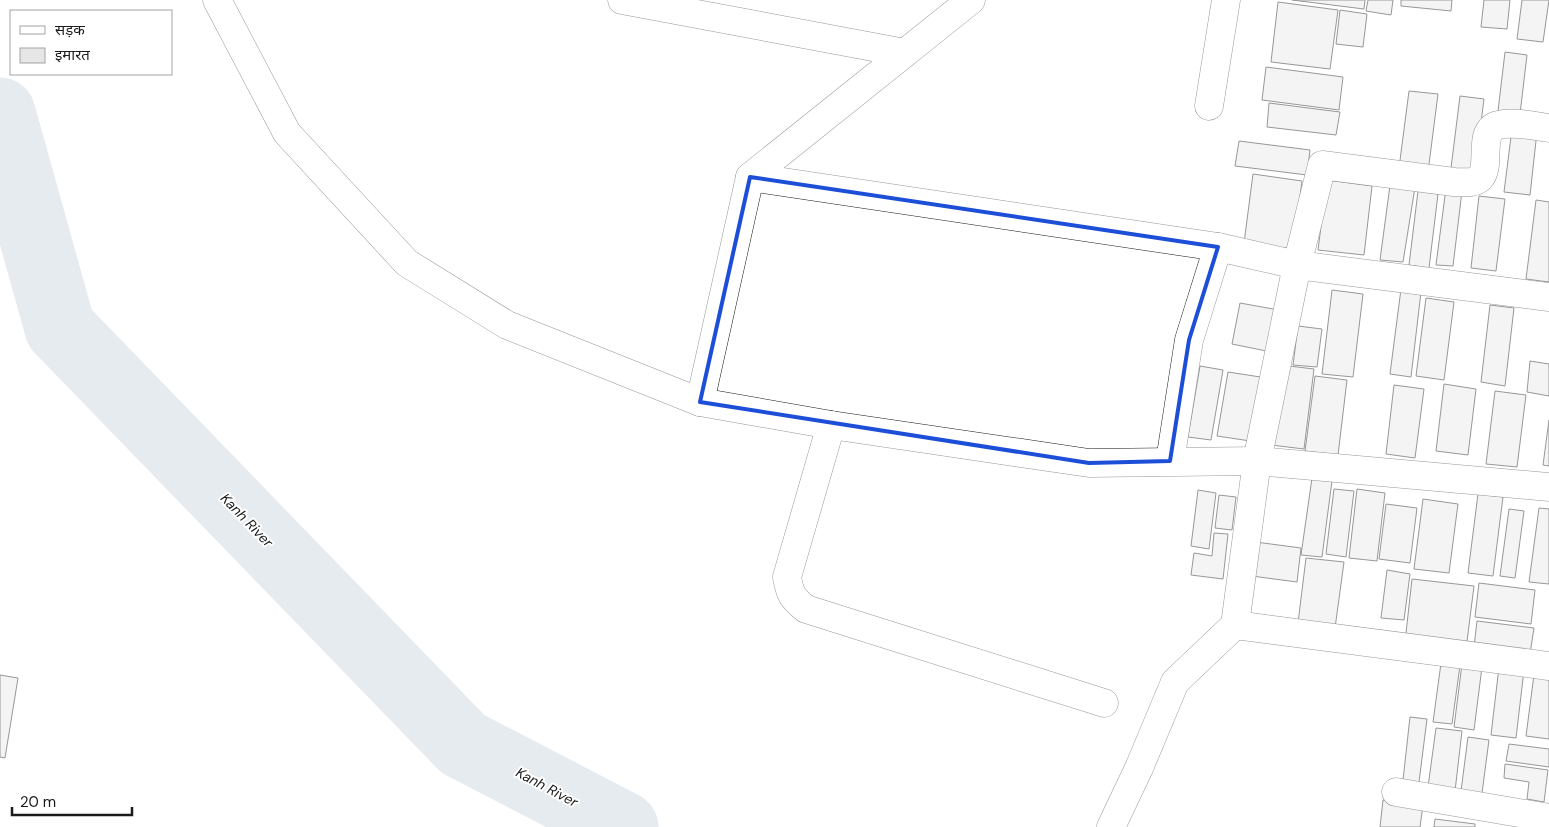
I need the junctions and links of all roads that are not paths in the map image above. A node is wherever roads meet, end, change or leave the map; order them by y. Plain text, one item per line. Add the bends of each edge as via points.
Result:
1 (217, 0) edge
2 (622, 0) edge
3 (971, 0) edge
4 (1226, 0) edge
5 (905, 53) junction
6 (1209, 106) dead end
7 (1549, 128) edge
8 (750, 177) junction
9 (1218, 247) junction
10 (1297, 265) junction
11 (1549, 297) edge
12 (700, 402) junction
13 (831, 425) junction
14 (1257, 460) junction
15 (1170, 461) junction
16 (1549, 487) edge
17 (1235, 625) junction
18 (1549, 666) edge
19 (1104, 703) dead end
20 (1396, 792) dead end
21 (1549, 818) edge
22 (1111, 827) edge

1 - 12 street via 287,133 407,263 507,325
2 - 5 street
3 - 5 street
4 - 6 street
5 - 8 street
7 - 10 street via 1497,125 1488,135 1484,170 1475,181 1454,182 1322,165
8 - 9 street
8 - 12 street
9 - 10 street
9 - 15 street via 1189,340
10 - 11 street
10 - 14 street
12 - 13 street
13 - 15 street via 1088,464
13 - 19 street via 787,577 789,592 795,601 806,609
14 - 15 street
14 - 16 street
14 - 17 street
17 - 18 street
17 - 22 street via 1175,682
20 - 21 street

